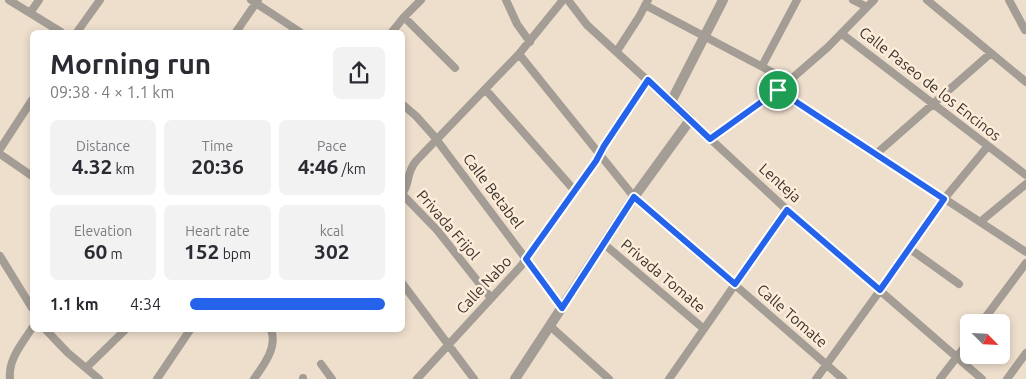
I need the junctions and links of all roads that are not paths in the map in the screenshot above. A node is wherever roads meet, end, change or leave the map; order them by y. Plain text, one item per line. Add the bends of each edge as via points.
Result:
1 (9, 0) edge
2 (39, 0) edge
3 (100, 0) edge
4 (506, 0) edge
5 (563, 0) edge
6 (568, 0) edge
7 (723, 0) edge
8 (797, 0) edge
9 (853, 0) edge
10 (874, 0) edge
11 (927, 0) edge
12 (1009, 0) edge
13 (255, 1) edge
14 (417, 1) edge
15 (646, 2) edge
16 (867, 7) junction
17 (30, 13) junction
18 (404, 17) junction
19 (58, 30) edge
20 (78, 30) edge
21 (237, 30) edge
22 (297, 30) edge
23 (394, 30) edge
24 (1025, 30) dead end
25 (842, 34) junction
26 (704, 37) junction
27 (530, 42) junction
28 (617, 51) junction
29 (991, 53) junction
30 (519, 54) junction
31 (762, 66) junction
32 (455, 68) dead end
33 (648, 80) junction
34 (789, 81) junction
35 (1026, 82) edge
36 (485, 90) junction
37 (778, 90) junction
38 (672, 102) junction
39 (30, 103) edge
40 (932, 104) junction
41 (405, 107) edge
42 (690, 120) junction
43 (710, 139) junction
44 (437, 140) junction
45 (988, 146) junction
46 (0, 149) edge
47 (0, 154) edge
48 (600, 154) junction
49 (876, 154) junction
50 (30, 175) edge
51 (1026, 175) edge
52 (1026, 184) edge
53 (405, 189) edge
54 (575, 191) junction
55 (405, 197) edge
56 (634, 197) junction
57 (944, 199) junction
58 (787, 210) junction
59 (980, 222) junction
60 (604, 244) junction
61 (910, 249) junction
62 (1026, 252) edge
63 (0, 256) edge
64 (526, 259) junction
65 (1026, 263) edge
66 (735, 284) junction
67 (960, 284) dead end
68 (405, 287) edge
69 (880, 290) junction
70 (491, 298) junction
71 (30, 305) edge
72 (562, 308) junction
73 (988, 314) edge
74 (550, 326) junction
75 (704, 328) junction
76 (30, 331) edge
77 (48, 332) edge
78 (124, 332) edge
79 (189, 332) edge
80 (271, 332) edge
81 (448, 344) junction
82 (960, 353) edge
83 (1026, 353) edge
84 (956, 358) junction
85 (321, 364) dead end
86 (826, 364) junction
87 (86, 368) junction
88 (10, 379) edge
89 (99, 379) edge
90 (157, 379) edge
91 (254, 379) edge
92 (332, 379) edge
93 (417, 379) edge
94 (474, 379) edge
95 (515, 379) edge
96 (609, 379) edge
97 (669, 379) edge
98 (816, 379) edge
99 (843, 379) edge
100 (940, 379) edge
101 (982, 379) edge
102 (1007, 379) edge

1 - 17 street
2 - 17 street
3 - 20 street
4 - 27 street
5 - 27 street
6 - 28 street, Lenteja via 588,25
7 - 26 street
8 - 31 street
9 - 16 street
10 - 16 street
11 - 29 street
12 - 24 street
13 - 21 street
13 - 22 street
14 - 18 street
15 - 26 street
15 - 28 street
16 - 25 street
17 - 19 street
18 - 23 street
18 - 32 street
25 - 34 street
25 - 40 street, Calle Paseo de los Encinos
26 - 31 street
26 - 38 street
27 - 30 street
28 - 33 street, Lenteja
29 - 35 street
29 - 40 street
30 - 36 street
30 - 48 street, Calle Tomate
31 - 34 street
33 - 38 street, Lenteja
33 - 48 street, Calle Nabo
34 - 37 street
36 - 44 street
36 - 54 street
37 - 43 street
37 - 49 street
38 - 42 street, Lenteja
39 - 46 street
40 - 45 street, Calle Paseo de los Encinos
40 - 49 street
41 - 44 street, Calle Betabel
42 - 43 street, Lenteja
42 - 56 street
43 - 58 street, Lenteja
44 - 53 street via 410,168
44 - 64 street, Calle Betabel
45 - 51 street, Calle Paseo de los Encinos
45 - 57 street
47 - 50 street
48 - 54 street, Calle Nabo
48 - 56 street, Calle Tomate
49 - 57 street
52 - 59 street
54 - 64 street, Calle Nabo
55 - 70 street, Privada Frijol via 437,230
56 - 60 street
56 - 66 street, Calle Tomate
57 - 59 street
57 - 61 street
58 - 66 street
58 - 69 street, Lenteja
59 - 62 street
60 - 72 street
60 - 75 street, Privada Tomate
61 - 67 street
61 - 69 street
63 - 71 street
64 - 70 street, Calle Nabo
64 - 72 street, Calle Betabel
65 - 73 street
66 - 75 street
66 - 86 street, Calle Tomate
68 - 81 street
69 - 84 street, Lenteja
69 - 86 street
70 - 81 street, Calle Nabo
72 - 74 street
74 - 95 street
74 - 96 street
75 - 97 street
76 - 88 street via 12,360
77 - 87 street
78 - 87 street
79 - 90 street
80 - 91 street via 269,354
81 - 93 street, Calle Nabo
81 - 94 street
82 - 84 street
83 - 102 street
84 - 100 street
84 - 101 street, Lenteja
85 - 92 street
86 - 98 street
86 - 99 street, Calle Tomate
87 - 89 street

